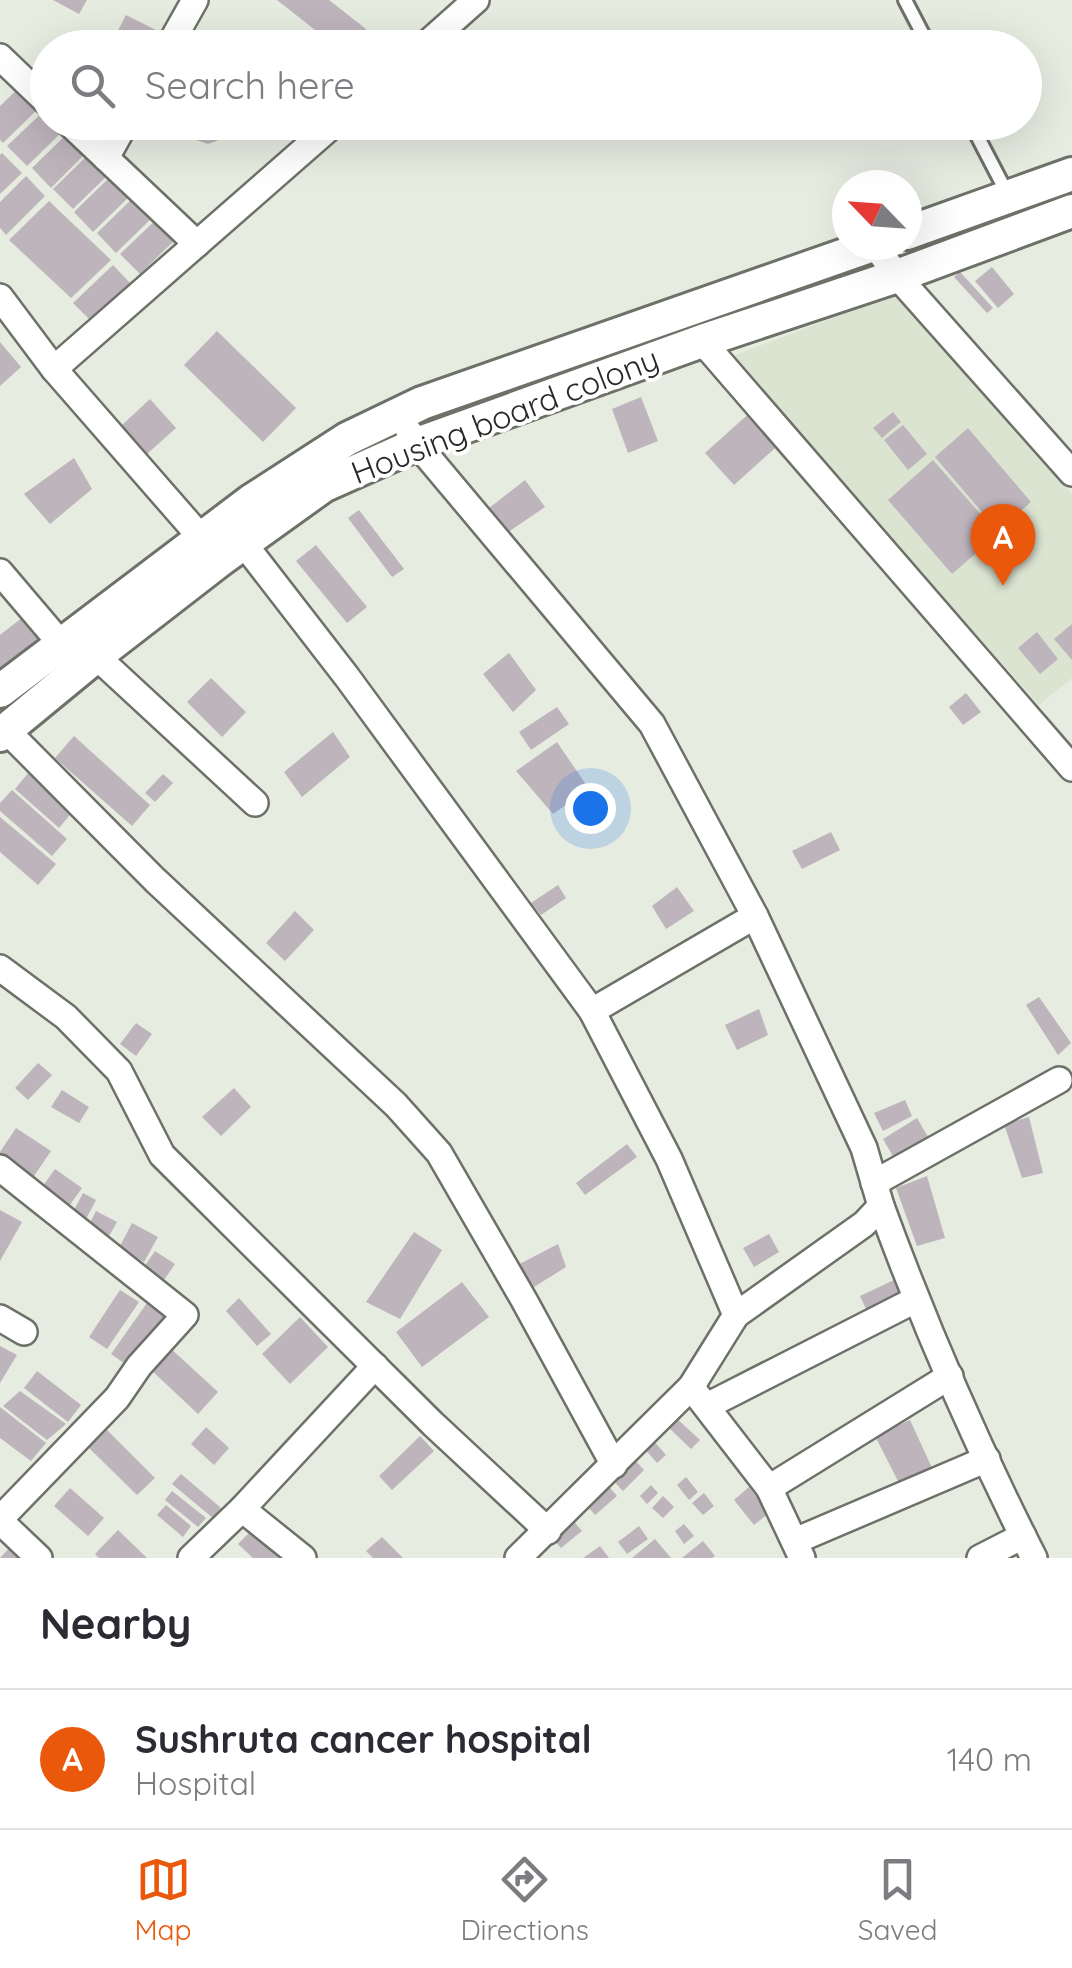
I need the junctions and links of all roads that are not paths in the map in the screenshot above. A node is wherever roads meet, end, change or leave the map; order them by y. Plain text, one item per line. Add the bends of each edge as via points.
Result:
1 (195, 0) edge
2 (476, 0) edge
3 (905, 0) edge
4 (178, 30) edge
5 (442, 30) edge
6 (921, 30) edge
7 (0, 58) edge
8 (30, 86) edge
9 (87, 140) edge
10 (116, 140) edge
11 (315, 140) edge
12 (979, 140) edge
13 (106, 158) junction
14 (1072, 174) edge
15 (1009, 197) junction
16 (1072, 211) edge
17 (922, 228) edge
18 (196, 244) junction
19 (832, 260) edge
20 (885, 260) edge
21 (897, 276) junction
22 (0, 297) edge
23 (702, 341) junction
24 (54, 369) junction
25 (398, 414) junction
26 (417, 444) junction
27 (1072, 472) edge
28 (223, 541) junction
29 (0, 572) edge
30 (62, 644) junction
31 (96, 656) junction
32 (0, 692) edge
33 (3, 733) edge
34 (1072, 768) edge
35 (254, 803) dead end
36 (756, 916) junction
37 (0, 968) edge
38 (592, 1011) junction
39 (1058, 1080) dead end
40 (0, 1168) edge
41 (878, 1194) junction
42 (916, 1300) junction
43 (736, 1315) junction
44 (0, 1318) edge
45 (24, 1332) dead end
46 (375, 1366) junction
47 (950, 1376) junction
48 (699, 1396) junction
49 (987, 1459) junction
50 (614, 1464) junction
51 (768, 1488) junction
52 (242, 1509) junction
53 (0, 1520) edge
54 (548, 1530) junction
55 (1029, 1547) edge
56 (798, 1553) edge
57 (39, 1558) edge
58 (191, 1558) edge
59 (303, 1558) edge
60 (518, 1558) edge
61 (980, 1558) edge

1 - 4 street
2 - 5 street
3 - 6 lane
7 - 8 street
9 - 13 street
10 - 13 street
11 - 18 street
12 - 15 lane
13 - 18 street
14 - 15 street
15 - 17 street
16 - 21 street, Housing board colony
18 - 24 street
19 - 25 street, Housing board colony
20 - 21 street
21 - 23 street, Housing board colony
21 - 27 street
22 - 24 street
23 - 26 street, Housing board colony
23 - 34 street
24 - 28 street
25 - 26 street
25 - 28 street, Housing board colony via 347,439
26 - 28 street, Housing board colony
26 - 36 street via 652,724
28 - 30 street, Housing board colony
28 - 31 street, Housing board colony
28 - 38 street via 347,677
29 - 30 street
30 - 32 street, Housing board colony
31 - 33 street, Housing board colony
31 - 35 street
33 - 50 street via 396,1105 439,1154
36 - 38 street
36 - 41 street via 864,1148
37 - 46 street via 66,1017 120,1070 162,1154
38 - 43 street via 668,1159
39 - 41 street
40 - 53 street via 185,1315 117,1398
41 - 42 street
41 - 43 street via 864,1224
42 - 47 street
42 - 48 street
43 - 48 street
44 - 45 street
46 - 52 street
46 - 54 street
47 - 49 street
47 - 51 street
48 - 50 street
48 - 51 street
49 - 55 street
49 - 56 street
50 - 54 street
51 - 56 street
52 - 58 street
52 - 59 street
53 - 57 street
54 - 60 street
55 - 61 street

